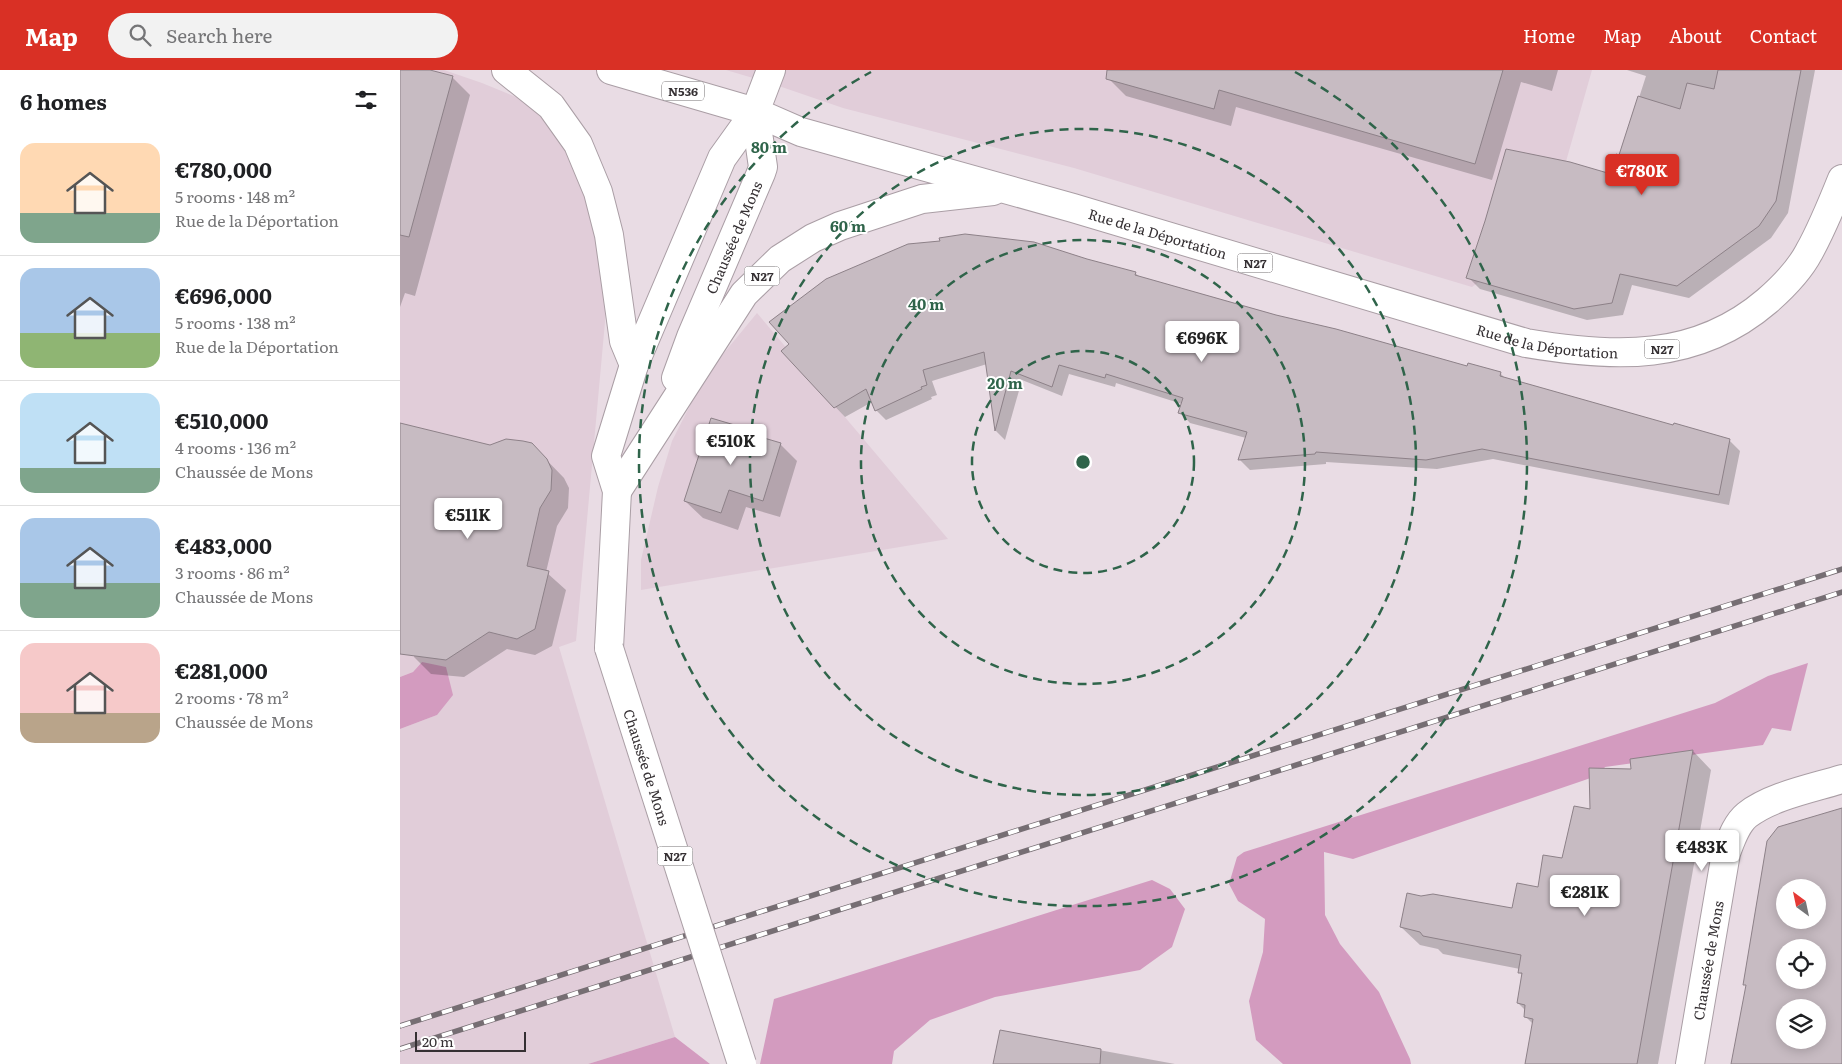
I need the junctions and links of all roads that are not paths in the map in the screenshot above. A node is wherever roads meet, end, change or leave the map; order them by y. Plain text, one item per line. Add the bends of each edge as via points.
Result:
1 (506, 70) edge
2 (612, 70) edge
3 (771, 70) edge
4 (755, 112) junction
5 (1842, 180) edge
6 (1008, 190) junction
7 (634, 365) junction
8 (660, 424) junction
9 (617, 491) junction
10 (1842, 779) edge
11 (742, 1064) edge
12 (1690, 1064) edge

1 - 7 main road via 550,106 578,144 598,192 609,235 624,341
2 - 4 main road, Rue de la Déportation / N536
3 - 4 main road
4 - 6 main road, Rue de la Déportation / N27 via 801,132
4 - 7 main road, Chaussée de Mons via 722,158
4 - 8 main road, Chaussée de Mons via 763,167 691,337
5 - 6 main road, Rue de la Déportation / N27 via 1808,254 1783,287 1755,311 1726,330 1692,344 1608,353 1526,344
6 - 8 main road, Chaussée de Mons / N27 via 922,199 840,226 780,259 744,294
7 - 9 main road, Chaussée de Mons via 606,456
8 - 9 main road, Chaussée de Mons
9 - 11 main road, Chaussée de Mons / N27, bridge via 609,648
10 - 12 main road, Chaussée de Mons via 1768,803 1746,816 1733,834 1726,853

